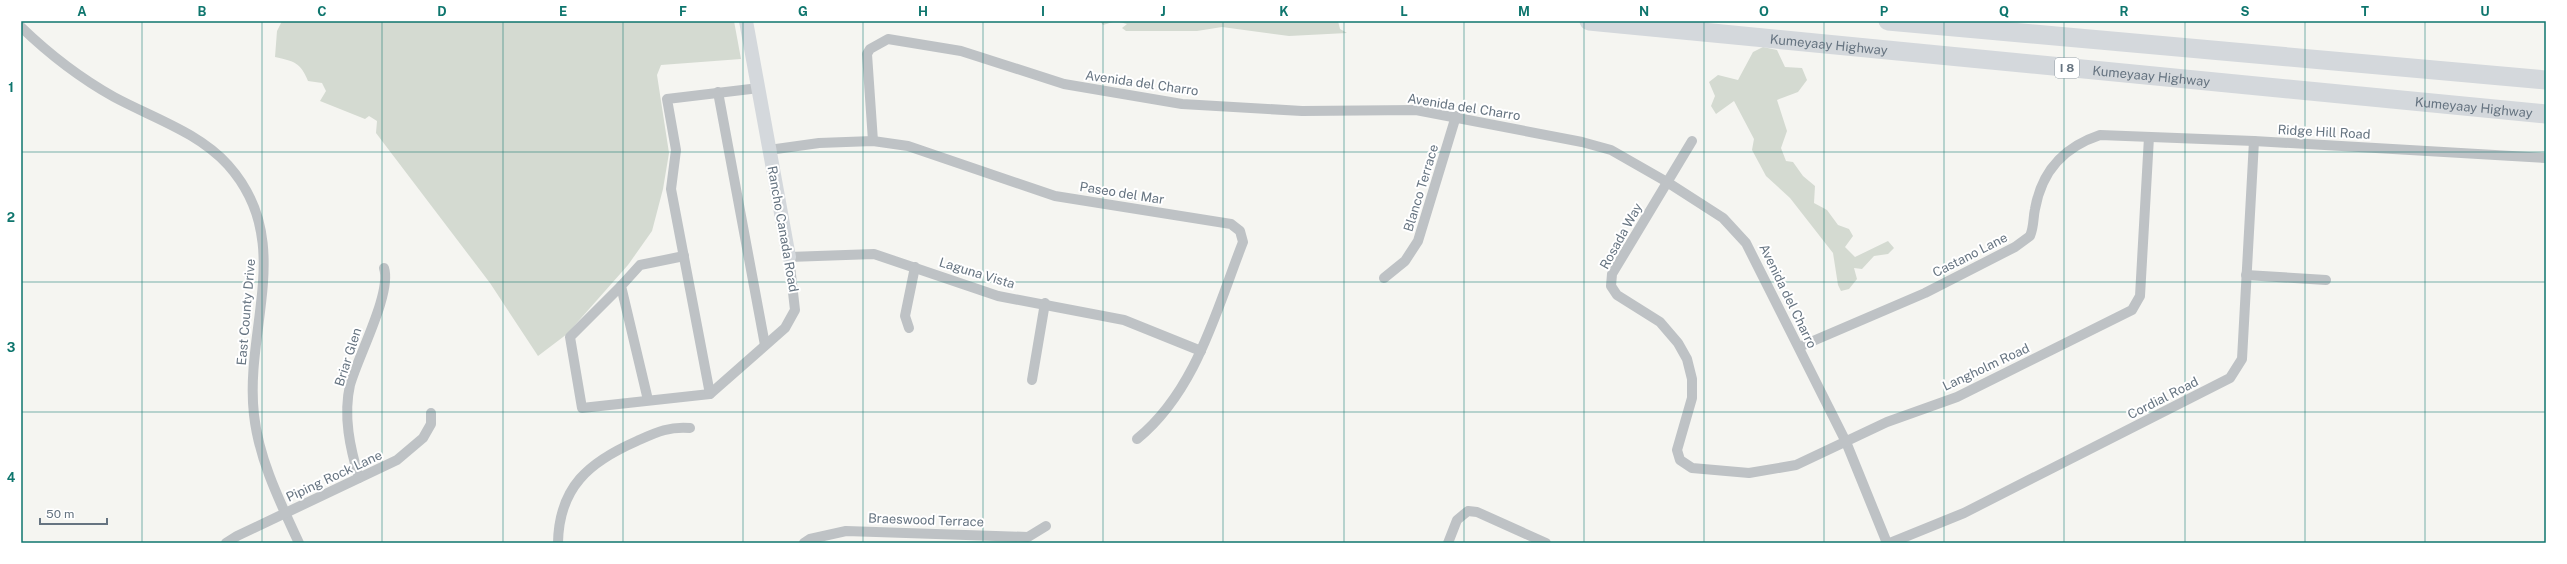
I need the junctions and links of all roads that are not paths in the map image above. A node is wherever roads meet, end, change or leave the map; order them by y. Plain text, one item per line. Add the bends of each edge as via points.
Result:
1 (746, 21) edge
2 (1589, 21) edge
3 (1888, 21) edge
4 (21, 27) edge
5 (2546, 80) edge
6 (759, 88) junction
7 (718, 92) junction
8 (2546, 114) edge
9 (1456, 116) junction
10 (2100, 135) joint
11 (2149, 137) junction
12 (873, 141) junction
13 (1692, 141) dead end
14 (2254, 141) junction
15 (769, 150) junction
16 (2546, 158) edge
17 (1667, 182) junction
18 (684, 256) junction
19 (789, 257) junction
20 (916, 267) junction
21 (384, 268) dead end
22 (2246, 275) junction
23 (1384, 278) dead end
24 (2326, 280) dead end
25 (621, 286) junction
26 (1045, 303) junction
27 (909, 328) dead end
28 (765, 345) junction
29 (1799, 347) junction
30 (1201, 351) junction
31 (1032, 380) dead end
32 (710, 394) junction
33 (648, 400) junction
34 (431, 412) dead end
35 (690, 428) dead end
36 (1137, 439) dead end
37 (1846, 442) junction
38 (1680, 460) joint
39 (359, 478) junction
40 (286, 513) junction
41 (1046, 526) dead end
42 (1010, 540) edge
43 (226, 543) edge
44 (299, 543) edge
45 (558, 543) edge
46 (804, 543) edge
47 (1448, 543) edge
48 (1546, 543) edge
49 (1887, 543) edge
50 (1890, 543) edge

1 - 6 street, Rancho Canada Road
2 - 8 highway, Kumeyaay Highway / I 8
3 - 5 highway
4 - 40 street, East County Drive via 74,72 204,144 228,165 246,192 260,224 266,266 253,380 254,416 266,466
6 - 7 street
6 - 15 street, Rancho Canada Road
7 - 18 street via 667,99 676,150 671,189
7 - 28 street
9 - 12 street, Avenida del Charro via 1416,110 1302,111 1182,104 1064,84 961,50 888,39 870,49 867,54
9 - 17 street, Avenida del Charro via 1611,150
9 - 23 street, Blanco Terrace via 1418,241 1405,261
10 - 11 street, Ridge Hill Road
10 - 29 street, Castano Lane via 2081,142 2065,152 2047,173 2034,209 2032,230 2025,240 1925,293
11 - 14 street, Ridge Hill Road
11 - 37 street, Langholm Road via 2140,296 2132,310 1957,397 1887,422
12 - 15 street, Paseo del Mar via 819,143
12 - 30 street, Paseo del Mar via 908,146 1055,196 1231,224 1240,231 1243,242
13 - 17 street, Rosada Way
14 - 16 street, Ridge Hill Road
14 - 22 street, Cordial Road
15 - 19 street, Rancho Canada Road
17 - 29 street, Avenida del Charro via 1723,218 1739,234 1755,257
17 - 38 street, Rosada Way via 1612,274 1611,286 1617,295 1660,322 1678,343 1687,359 1692,379 1692,398 1677,450
18 - 25 street via 640,265
18 - 32 street
19 - 20 street, Laguna Vista via 865,253
19 - 28 street, Rancho Canada Road via 795,310 784,328
20 - 26 street, Laguna Vista via 998,296
20 - 27 street via 905,316
21 - 39 street, Briar Glen via 386,286 349,393 348,436
22 - 24 street
22 - 50 street, Cordial Road via 2242,359 2230,378 1964,513
25 - 33 street
25 - 33 street via 570,337 582,408
26 - 30 street, Laguna Vista via 1124,320
26 - 31 street
28 - 32 street, Rancho Canada Road
29 - 37 street, Avenida del Charro
30 - 36 street, Paseo del Mar via 1179,393 1152,426
32 - 33 street
34 - 39 street, Piping Rock Lane via 428,431 415,446 397,460
35 - 45 street via 676,427 660,431 611,453 590,467 578,480 567,499 560,520
37 - 38 street, Langholm Road via 1796,465 1749,473 1692,468
37 - 49 street, Avenida del Charro
39 - 40 street, Piping Rock Lane
40 - 43 street, Piping Rock Lane
40 - 44 street, East County Drive
41 - 42 street, Braeswood Terrace via 1028,536
42 - 46 street, Braeswood Terrace via 846,531 810,539
47 - 48 street via 1457,520 1468,512 1477,512

